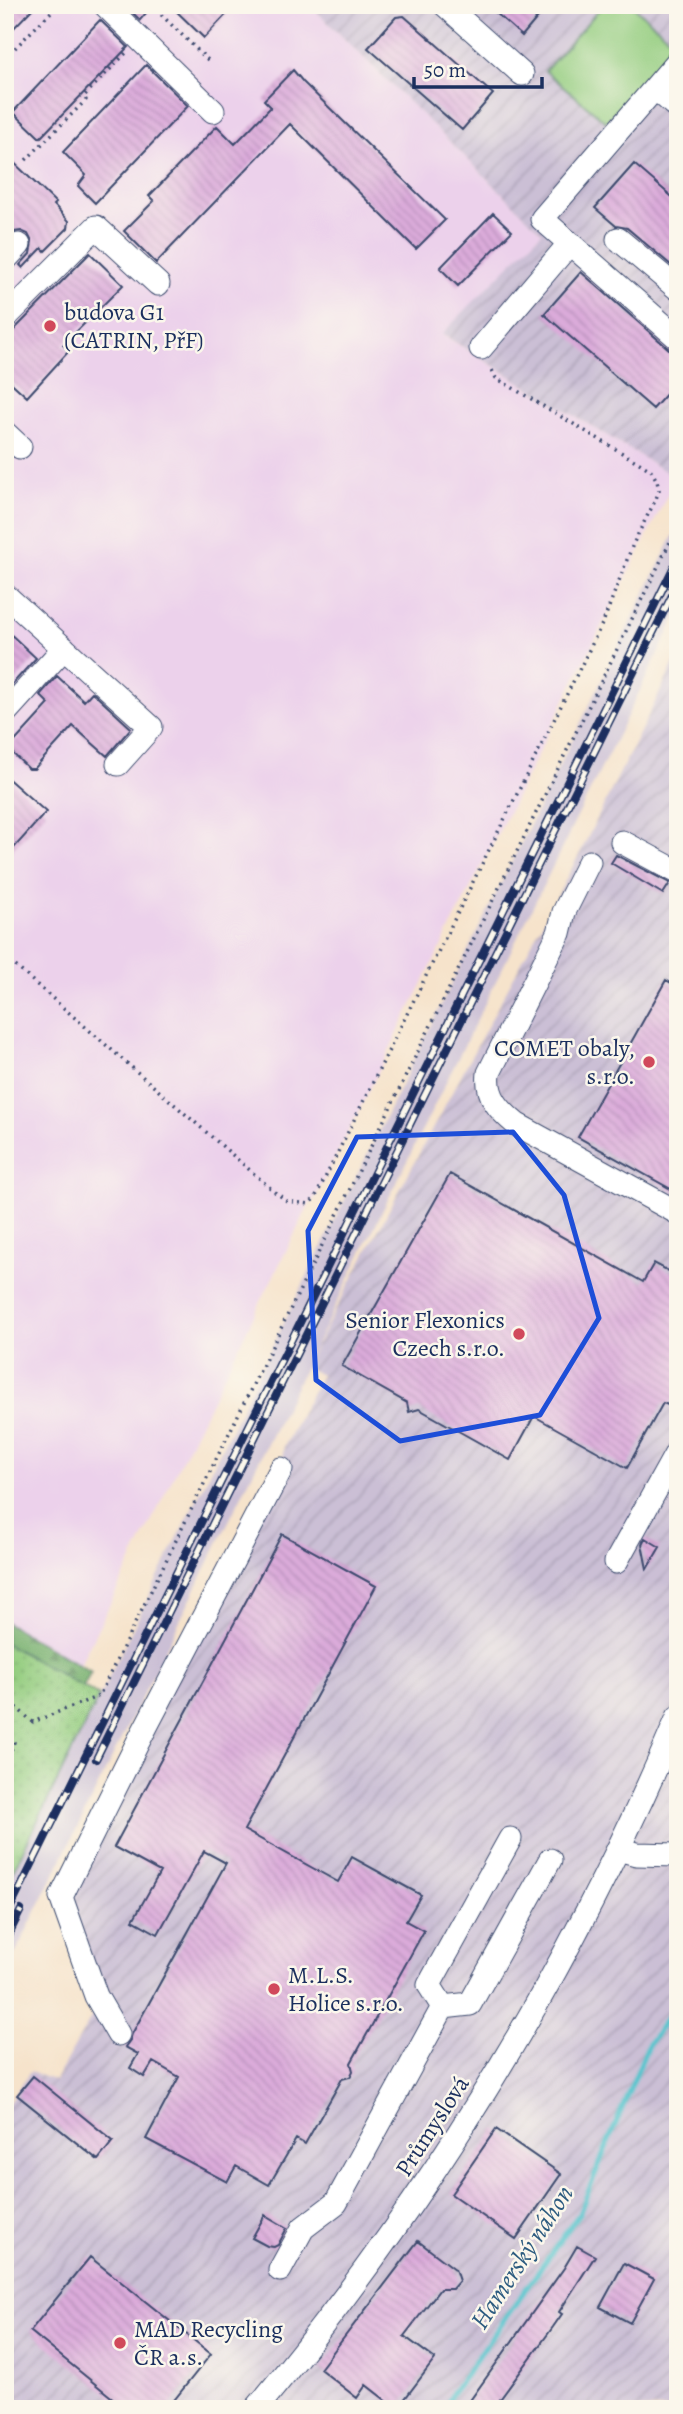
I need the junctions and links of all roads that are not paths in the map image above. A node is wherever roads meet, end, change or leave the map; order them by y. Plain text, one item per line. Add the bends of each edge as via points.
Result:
1 (105, 5) edge
2 (445, 5) edge
3 (676, 66) edge
4 (523, 74) dead end
5 (655, 88) junction
6 (678, 108) edge
7 (214, 111) dead end
8 (618, 239) dead end
9 (570, 243) junction
10 (158, 285) dead end
11 (678, 289) edge
12 (5, 318) edge
13 (678, 338) edge
14 (481, 348) road end
15 (5, 595) edge
16 (64, 648) junction
17 (5, 713) edge
18 (118, 764) dead end
19 (622, 842) dead end
20 (589, 862) dead end
21 (678, 872) edge
22 (678, 1213) edge
23 (678, 1450) edge
24 (281, 1469) dead end
25 (616, 1562) dead end
26 (678, 1717) edge
27 (510, 1839) dead end
28 (618, 1849) junction
29 (678, 1855) edge
30 (550, 1860) dead end
31 (443, 2007) junction
32 (118, 2034) dead end
33 (280, 2270) dead end
34 (256, 2409) edge

1 - 7 street
2 - 4 street
3 - 5 street
5 - 6 street
5 - 9 street via 542,219
8 - 11 street
9 - 13 street
9 - 14 street
10 - 12 street via 96,226
15 - 16 street
16 - 17 street
16 - 18 street via 151,727
19 - 21 street
20 - 22 street via 489,1073 489,1091 516,1124
23 - 25 street
24 - 32 street via 61,1897 96,1996
26 - 28 street, Průmyslová
27 - 31 street via 429,1985
28 - 29 street
28 - 34 street, Průmyslová via 532,2013 448,2152
30 - 31 street via 470,2004
31 - 33 street via 336,2203 303,2228

